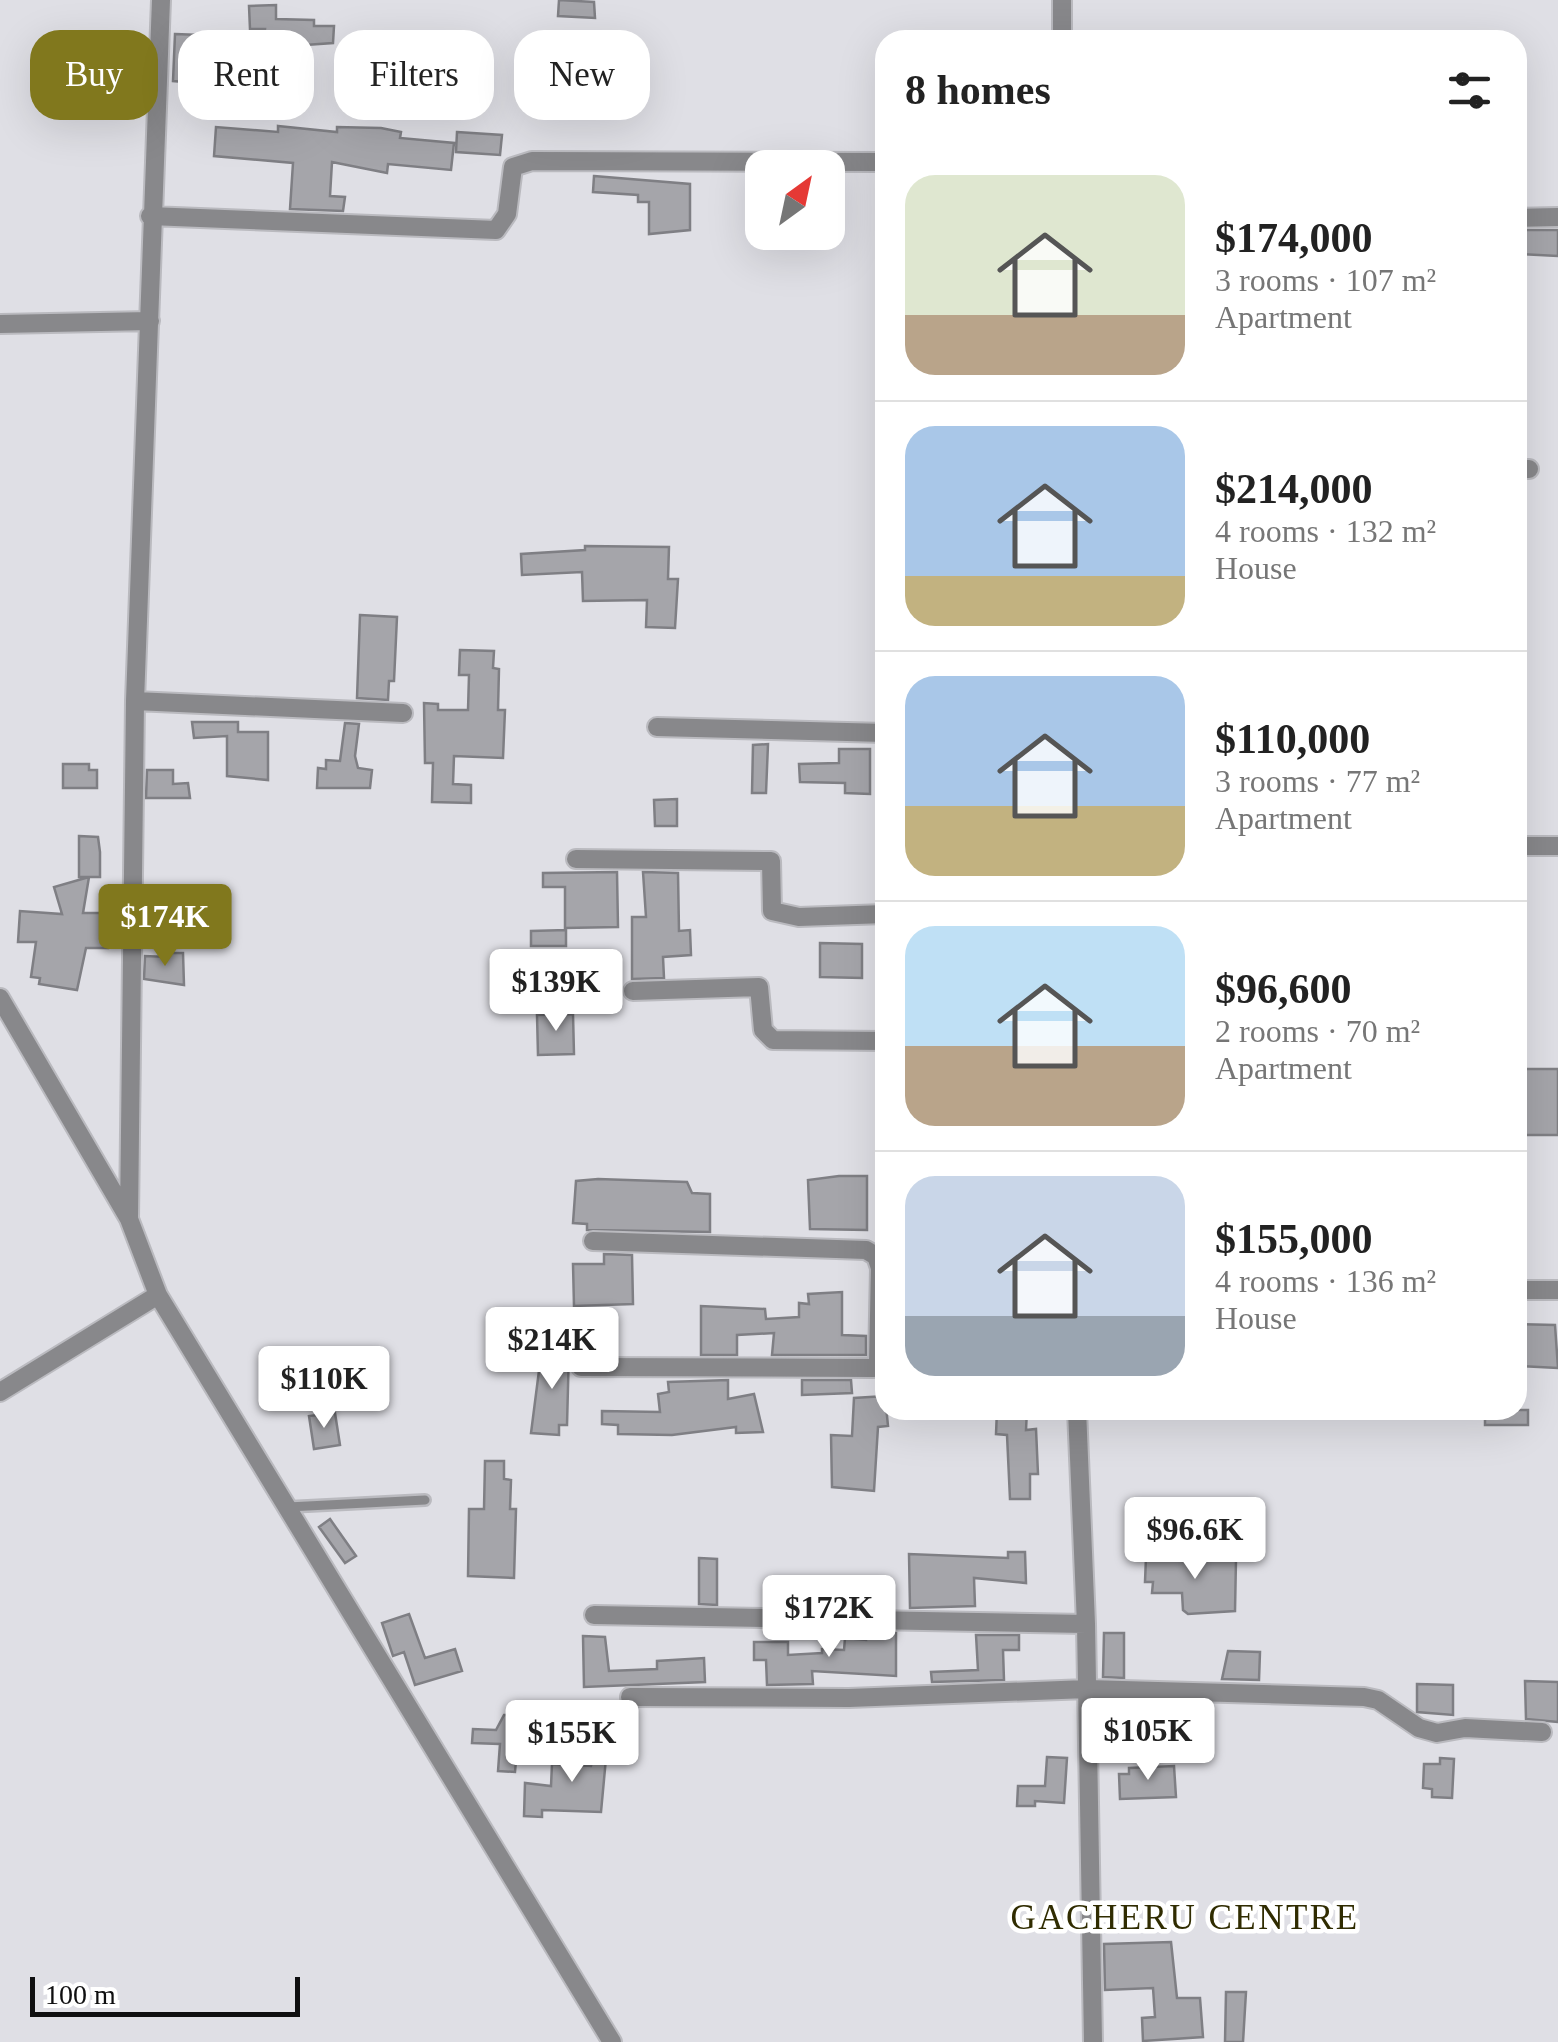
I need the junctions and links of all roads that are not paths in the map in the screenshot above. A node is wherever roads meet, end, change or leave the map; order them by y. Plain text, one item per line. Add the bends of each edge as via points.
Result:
1 (161, 0) edge
2 (1062, 0) edge
3 (1062, 30) edge
4 (875, 162) edge
5 (150, 216) junction
6 (1558, 217) edge
7 (1527, 218) edge
8 (150, 322) junction
9 (0, 324) edge
10 (136, 701) junction
11 (404, 712) dead end
12 (657, 727) dead end
13 (875, 733) edge
14 (1527, 846) edge
15 (1556, 846) edge
16 (576, 860) dead end
17 (875, 914) edge
18 (633, 990) dead end
19 (0, 998) edge
20 (875, 1041) edge
21 (130, 1219) junction
22 (593, 1241) dead end
23 (875, 1256) edge
24 (1527, 1290) edge
25 (1558, 1290) edge
26 (158, 1295) junction
27 (582, 1366) dead end
28 (875, 1367) edge
29 (0, 1392) edge
30 (1077, 1420) edge
31 (425, 1500) dead end
32 (288, 1507) junction
33 (594, 1614) dead end
34 (1086, 1624) junction
35 (1088, 1690) junction
36 (630, 1697) dead end
37 (1542, 1732) dead end
38 (612, 2042) edge
39 (1093, 2042) edge

1 - 5 street
2 - 3 street
4 - 5 street via 532,161 513,168 507,214 496,230
5 - 8 street
6 - 7 street
8 - 9 street
8 - 10 street
10 - 11 street
10 - 21 street
12 - 13 street
14 - 15 street
16 - 17 street via 771,861 772,910 799,917
18 - 20 street via 759,986 763,1030 773,1040
19 - 21 street
21 - 26 street
22 - 23 street via 857,1247
24 - 25 street
26 - 29 street
26 - 32 street
27 - 28 street
30 - 34 street
31 - 32 lane
32 - 38 street
33 - 34 street
34 - 35 street
35 - 36 street
35 - 37 street via 1364,1697 1437,1734 1465,1728
35 - 39 street

